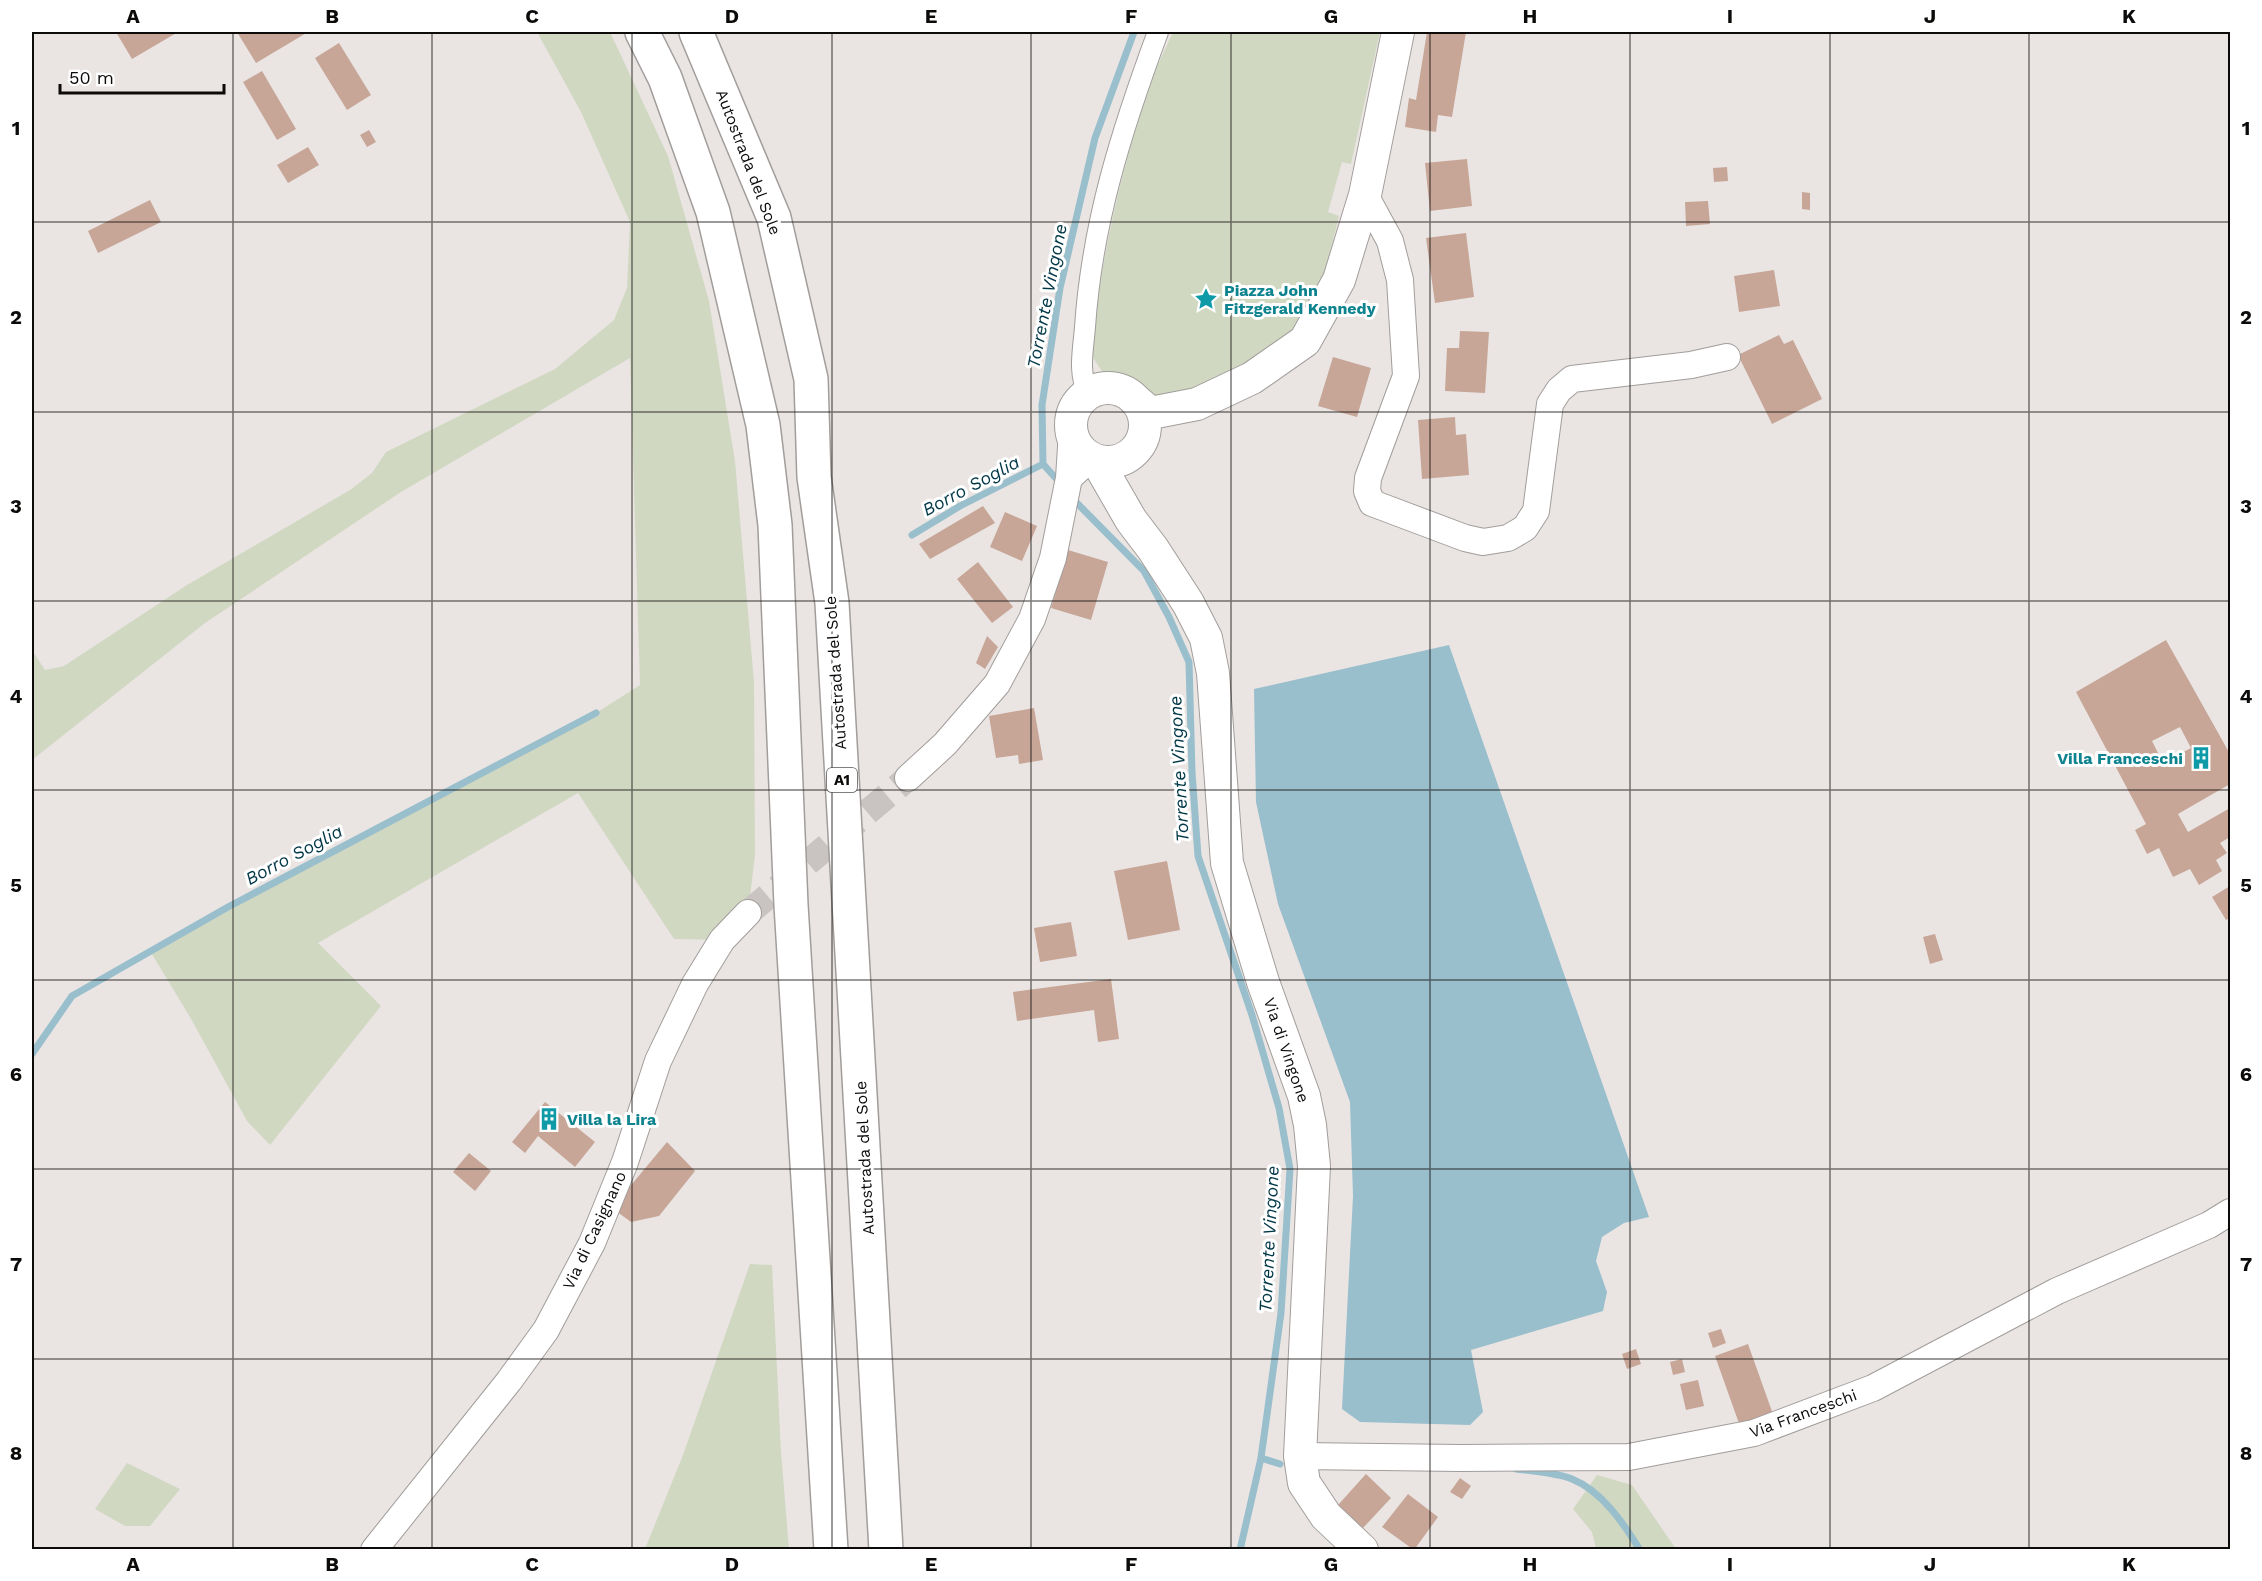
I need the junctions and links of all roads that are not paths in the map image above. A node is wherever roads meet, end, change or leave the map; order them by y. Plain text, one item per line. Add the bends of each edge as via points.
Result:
1 (642, 32) edge
2 (696, 32) edge
3 (1158, 32) edge
4 (1398, 32) edge
5 (1365, 195) junction
6 (1727, 357) dead end
7 (1088, 394) junction
8 (1134, 399) junction
9 (1197, 404) junction
10 (1135, 451) junction
11 (1086, 465) junction
12 (1153, 549) junction
13 (908, 778) tunnel mouth
14 (748, 913) tunnel mouth
15 (2230, 1212) edge
16 (1300, 1456) junction
17 (374, 1550) edge
18 (831, 1550) edge
19 (886, 1550) edge
20 (1362, 1550) edge

1 - 18 highway via 665,78 713,212 763,425 775,525 791,905
2 - 19 highway, Autostrada del Sole / A1 via 774,218 811,379 814,477 832,603
3 - 7 street via 1111,171 1088,292 1081,379
4 - 5 street
5 - 6 street via 1390,242 1400,280 1406,376 1368,478 1367,491 1372,503 1465,538 1483,542 1508,538 1525,528 1536,511 1550,404 1559,390 1572,380
5 - 9 street via 1339,280 1305,341 1252,378
7 - 8 street via 1111,389
7 - 11 street via 1074,410 1072,431
8 - 9 street via 1148,411 1156,412
8 - 10 street via 1144,419 1143,438
9 - 10 street
10 - 11 street via 1119,460
10 - 12 street, Via di Vingone via 1133,484
11 - 12 street, Via di Vingone
11 - 13 street via 1064,508 1053,558 1032,620 996,684 945,744
12 - 16 street, Via di Vingone via 1206,638 1213,673 1227,863 1263,982 1304,1096 1310,1125 1314,1166
14 - 17 street, Via di Casignano via 722,940 695,984 658,1062 626,1162 592,1243 546,1330
15 - 16 street, Via Franceschi via 2209,1225 2057,1291 1873,1388 1754,1432 1629,1456
16 - 20 street, Via di Vingone via 1304,1483 1326,1516

